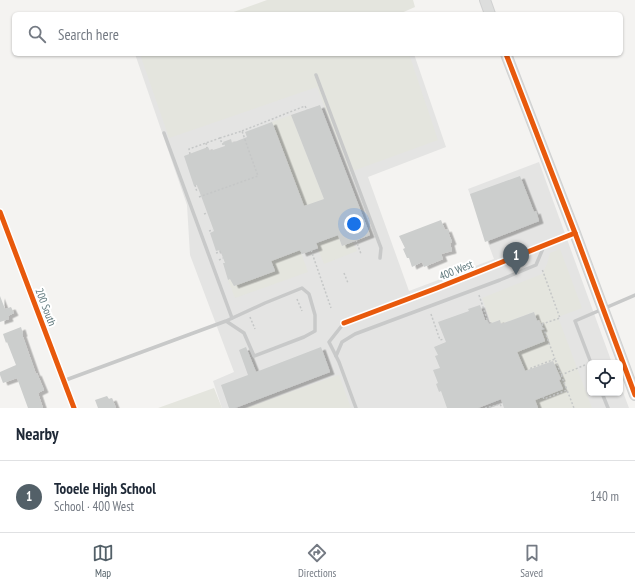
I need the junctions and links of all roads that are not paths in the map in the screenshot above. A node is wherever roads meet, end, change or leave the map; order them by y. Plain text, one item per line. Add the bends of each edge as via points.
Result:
1 (485, 0) edge
2 (489, 12) edge
3 (507, 56) edge
4 (316, 75) dead end
5 (164, 133) dead end
6 (0, 212) edge
7 (575, 233) junction
8 (544, 246) junction
9 (380, 258) dead end
10 (635, 295) edge
11 (603, 310) junction
12 (232, 318) junction
13 (226, 321) junction
14 (344, 323) joint
15 (336, 356) junction
16 (589, 360) edge
17 (63, 381) junction
18 (635, 395) edge
19 (603, 396) edge
20 (74, 408) edge
21 (356, 408) edge
22 (608, 408) edge

1 - 2 street
3 - 7 street
4 - 9 lane via 381,248
5 - 12 lane
6 - 17 street, 200 South
7 - 8 street, 400 West
7 - 11 street
8 - 14 street, 400 West
8 - 15 lane via 536,265 355,334 342,342
10 - 11 lane
11 - 16 lane via 575,321
11 - 18 street
12 - 13 lane
12 - 13 lane via 302,288 309,294 315,314 315,331 254,356 244,333
13 - 17 lane
14 - 15 lane via 329,342
15 - 21 lane
17 - 20 street, 200 South
19 - 22 lane

